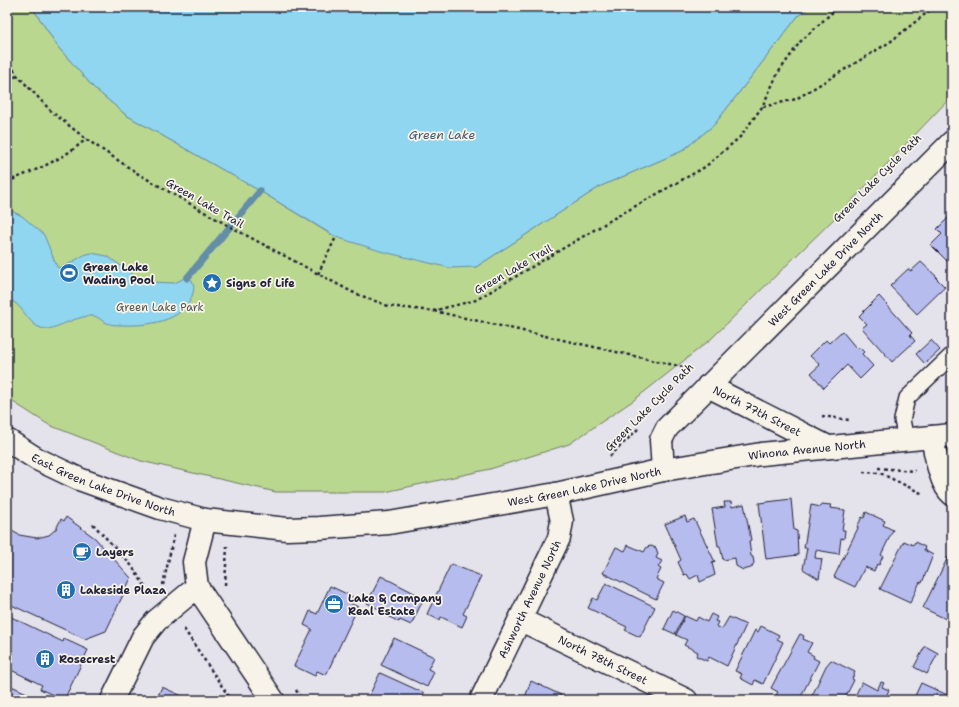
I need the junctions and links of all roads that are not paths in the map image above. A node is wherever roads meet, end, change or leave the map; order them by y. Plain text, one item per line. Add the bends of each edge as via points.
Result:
1 (952, 142) edge
2 (952, 355) edge
3 (708, 386) junction
4 (942, 436) edge
5 (906, 439) junction
6 (7, 440) edge
7 (828, 447) junction
8 (663, 470) junction
9 (556, 494) junction
10 (952, 494) edge
11 (205, 520) junction
12 (197, 587) junction
13 (521, 620) junction
14 (112, 700) edge
15 (273, 700) edge
16 (480, 700) edge
17 (686, 700) edge

1 - 3 street, West Green Lake Drive North
2 - 5 lane via 907,398 902,420
3 - 7 street, North 77th Street
3 - 8 street, West Green Lake Drive North via 663,433
4 - 5 street, Winona Avenue North
4 - 10 street via 941,474 948,491
5 - 7 street, Winona Avenue North
6 - 11 street, East Green Lake Drive North via 37,459 79,479 153,506
7 - 8 street, Winona Avenue North via 761,454
8 - 9 street, West Green Lake Drive North
9 - 11 street, West Green Lake Drive North via 389,523 349,527 287,529
9 - 13 street, Ashworth Avenue North via 562,521 558,538
11 - 12 street via 194,562
12 - 14 street via 161,617 144,637
12 - 15 street
13 - 16 street, Ashworth Avenue North
13 - 17 street, North 78th Street

